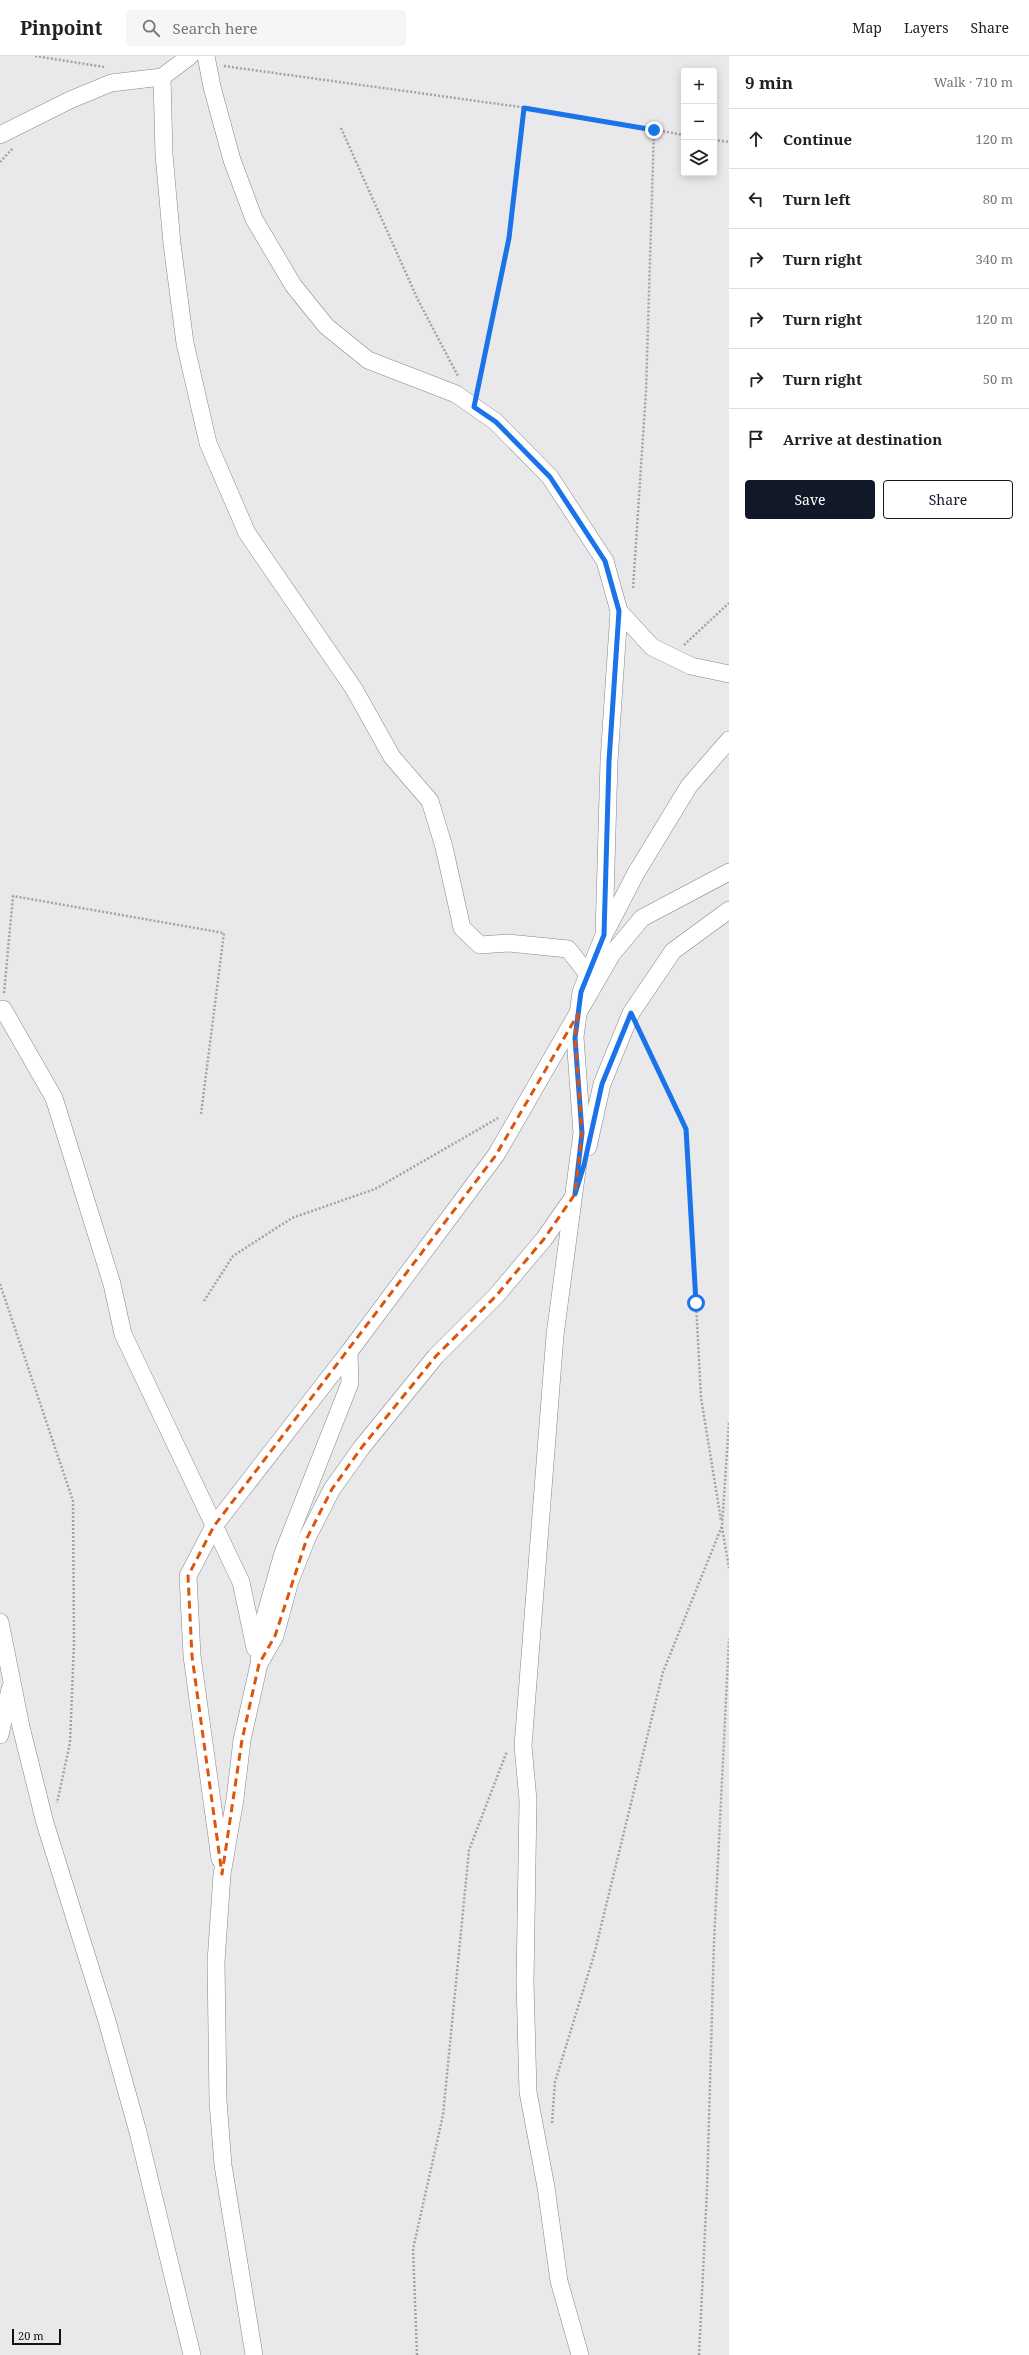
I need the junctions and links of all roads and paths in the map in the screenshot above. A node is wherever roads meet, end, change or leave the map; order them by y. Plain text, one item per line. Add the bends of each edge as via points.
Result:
1 (35, 56) edge
2 (190, 56) edge
3 (207, 60) edge
4 (109, 68) dead end
5 (162, 77) junction
6 (524, 108) junction
7 (341, 128) dead end
8 (654, 130) junction
9 (681, 134) edge
10 (0, 135) edge
11 (717, 140) edge
12 (729, 142) edge
13 (460, 380) dead end
14 (474, 407) junction
15 (633, 588) dead end
16 (729, 603) edge
17 (619, 611) junction
18 (672, 656) junction
19 (729, 674) edge
20 (729, 740) edge
21 (729, 872) edge
22 (729, 910) edge
23 (604, 935) junction
24 (587, 973) junction
25 (3, 1009) joint
26 (631, 1013) junction
27 (578, 1014) junction
28 (201, 1114) dead end
29 (500, 1117) dead end
30 (575, 1194) junction
31 (0, 1284) edge
32 (204, 1301) dead end
33 (349, 1352) junction
34 (729, 1422) edge
35 (214, 1526) junction
36 (722, 1526) junction
37 (729, 1568) edge
38 (0, 1622) edge
39 (729, 1639) edge
40 (259, 1664) junction
41 (12, 1683) junction
42 (0, 1735) edge
43 (508, 1746) dead end
44 (56, 1809) dead end
45 (222, 1874) junction
46 (551, 2127) dead end
47 (192, 2355) edge
48 (254, 2355) edge
49 (417, 2355) edge
50 (580, 2355) edge
51 (699, 2355) edge

1 - 4 path
2 - 5 street
3 - 6 path
3 - 14 street via 232,160 254,219 293,285 326,326 368,360 456,394
5 - 10 street via 111,83
5 - 24 street via 164,154 185,343 208,443 247,533 354,689 392,757 430,801 444,846 462,928 480,945 508,943 568,949
6 - 8 path
6 - 14 path via 509,238
7 - 13 path via 418,300
8 - 9 path
8 - 15 path via 646,391
11 - 12 path
14 - 17 street via 496,422 550,477 605,561
16 - 18 path
17 - 18 street via 652,647
17 - 23 street via 609,761
18 - 19 street via 691,666
20 - 23 street via 689,786 636,873
21 - 27 street via 642,918 612,954
22 - 26 street via 673,951
23 - 24 street
24 - 27 street
25 - 28 path via 13,896 224,933
25 - 35 street via 54,1098 112,1284 123,1334
26 - 30 street via 602,1084
26 - 36 path via 686,1129 701,1398
27 - 30 street via 575,1038 582,1133
27 - 33 street via 496,1155
29 - 32 path via 375,1189 292,1218 233,1256
30 - 40 street via 544,1239 496,1296 436,1356 362,1446 332,1489 307,1538 290,1581 275,1636
30 - 50 street via 562,1269 555,1335 523,1746 528,1800 525,1982 528,2092 546,2187 559,2282
31 - 44 path via 73,1501 74,1643 70,1744
33 - 35 street
33 - 40 street via 350,1383 283,1553 262,1627
34 - 36 path
35 - 40 street via 240,1582
35 - 45 street via 188,1576 192,1656
36 - 37 path
36 - 46 path via 663,1672 594,1955 555,2082
38 - 41 street
39 - 51 path via 714,1942 707,2190
40 - 45 street via 242,1740
41 - 42 street
41 - 47 street via 44,1823 107,2021 138,2132
43 - 49 path via 470,1850 443,2115 413,2249
45 - 48 street via 216,1962 218,2101 223,2166

